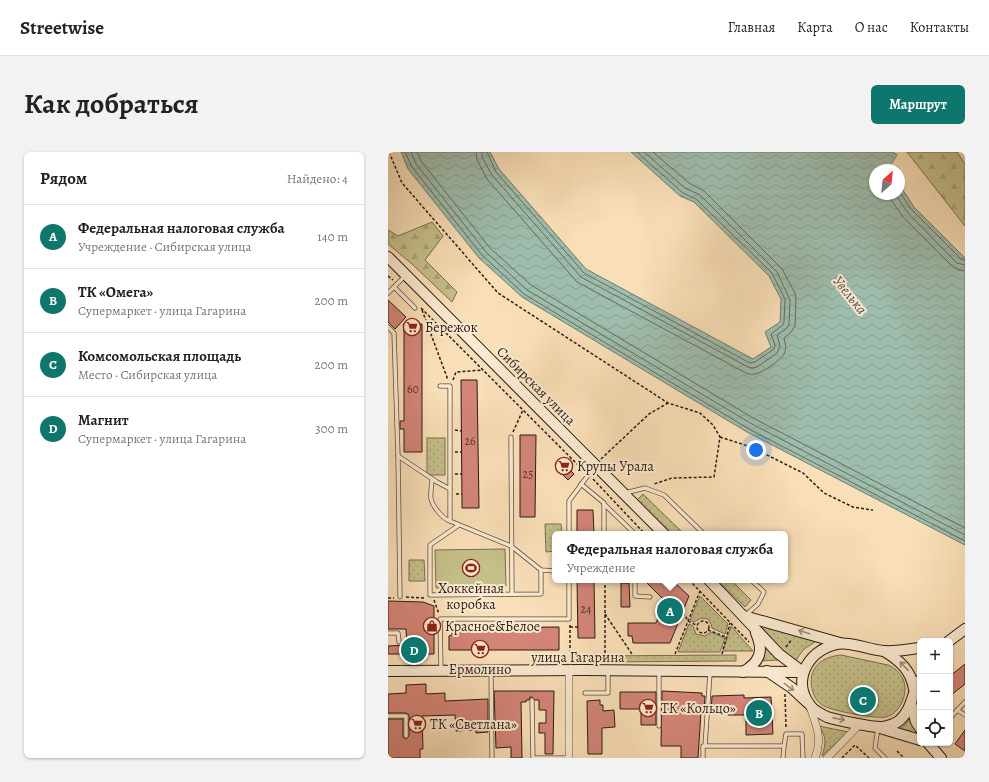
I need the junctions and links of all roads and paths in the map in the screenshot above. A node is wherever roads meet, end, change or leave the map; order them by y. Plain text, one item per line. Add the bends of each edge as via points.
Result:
1 (389, 152) edge
2 (388, 257) edge
3 (406, 275) junction
4 (388, 276) edge
5 (395, 286) junction
6 (388, 293) edge
7 (416, 306) joint
8 (422, 309) junction
9 (388, 327) edge
10 (483, 370) junction
11 (440, 386) dead end
12 (450, 386) junction
13 (668, 403) junction
14 (523, 410) junction
15 (511, 437) joint
16 (720, 438) junction
17 (398, 456) junction
18 (595, 465) junction
19 (589, 475) junction
20 (432, 479) junction
21 (581, 484) junction
22 (645, 488) junction
23 (450, 489) junction
24 (624, 493) junction
25 (604, 503) junction
26 (873, 510) dead end
27 (450, 521) junction
28 (460, 525) junction
29 (569, 531) edge
30 (604, 531) edge
31 (632, 531) edge
32 (642, 531) edge
33 (661, 531) edge
34 (701, 531) edge
35 (511, 546) junction
36 (541, 570) junction
37 (552, 570) edge
38 (569, 583) edge
39 (605, 583) edge
40 (635, 583) edge
41 (692, 583) edge
42 (712, 583) edge
43 (754, 583) edge
44 (700, 591) junction
45 (512, 594) junction
46 (400, 597) joint
47 (650, 597) dead end
48 (427, 598) dead end
49 (433, 598) dead end
50 (605, 614) junction
51 (682, 614) dead end
52 (744, 616) junction
53 (569, 619) junction
54 (440, 620) junction
55 (688, 621) junction
56 (730, 622) junction
57 (696, 625) junction
58 (570, 627) junction
59 (578, 627) dead end
60 (754, 627) junction
61 (965, 629) edge
62 (708, 630) junction
63 (388, 633) edge
64 (726, 636) junction
65 (953, 638) edge
66 (399, 642) dead end
67 (841, 643) junction
68 (917, 648) edge
69 (884, 651) junction
70 (570, 654) dead end
71 (605, 654) dead end
72 (632, 654) dead end
73 (675, 654) dead end
74 (722, 654) dead end
75 (760, 654) junction
76 (491, 670) junction
77 (388, 671) edge
78 (441, 671) junction
79 (569, 671) junction
80 (608, 671) junction
81 (659, 671) junction
82 (767, 671) junction
83 (710, 672) junction
84 (743, 672) junction
85 (803, 672) junction
86 (917, 684) edge
87 (585, 693) dead end
88 (785, 694) dead end
89 (532, 700) dead end
90 (965, 702) edge
91 (911, 703) junction
92 (810, 705) junction
93 (957, 710) junction
94 (953, 715) edge
95 (965, 715) edge
96 (388, 716) edge
97 (860, 724) junction
98 (917, 724) edge
99 (659, 726) dead end
100 (878, 727) junction
101 (786, 734) junction
102 (406, 736) dead end
103 (917, 739) edge
104 (705, 746) junction
105 (784, 746) junction
106 (930, 746) edge
107 (896, 751) dead end
108 (492, 758) edge
109 (569, 758) edge
110 (703, 758) edge
111 (783, 758) edge
112 (803, 758) edge
113 (815, 758) edge
114 (827, 758) edge
115 (842, 758) edge
116 (869, 758) edge
117 (885, 758) edge
118 (904, 758) edge
119 (940, 758) edge

1 - 13 path via 402,183 498,293
2 - 3 main road, Сибирская улица
3 - 5 lane
3 - 18 main road, Сибирская улица
4 - 5 path
5 - 6 lane
5 - 7 lane
7 - 8 path
8 - 10 path
8 - 12 path
9 - 17 lane via 394,333
10 - 12 path via 456,372
10 - 14 path
11 - 12 lane
12 - 23 lane
13 - 16 path via 700,414 713,425
13 - 18 path via 649,414
14 - 15 path
14 - 19 path
15 - 35 lane
16 - 22 path via 714,477 672,478
16 - 26 path via 751,447 803,473 824,493 853,508
17 - 20 lane
17 - 46 lane
18 - 19 lane
18 - 24 main road, Сибирская улица
19 - 21 lane
19 - 32 path
20 - 23 lane
20 - 27 lane via 431,500 442,516
21 - 25 lane
21 - 29 lane via 569,501
22 - 24 lane
22 - 34 lane via 664,495
23 - 27 lane
24 - 33 main road, Сибирская улица
25 - 30 lane
25 - 31 lane
27 - 28 lane
28 - 35 lane
28 - 45 lane via 430,545 430,595
35 - 36 lane
35 - 45 lane
36 - 37 lane
36 - 45 lane via 541,594
38 - 53 lane
39 - 50 path
40 - 47 lane via 635,596
41 - 44 path
42 - 52 main road
43 - 52 lane via 764,592 758,604
44 - 55 path
44 - 56 path
46 - 48 path
49 - 54 path
50 - 71 path
50 - 72 path
51 - 55 path
52 - 60 main road
67 -> 52 main road
53 - 54 lane
53 - 58 path
54 - 78 lane
55 - 57 path
55 - 73 path
56 - 64 path
56 - 75 path
57 - 62 path via 700,633
57 - 62 path via 704,620 709,624
58 - 59 path
58 - 70 path
60 - 75 main road via 759,638
60 - 85 main road via 779,654
61 - 65 main road
62 - 64 path
63 - 66 lane via 398,633
64 - 74 path
67 - 69 main road
67 - 85 main road via 817,654
68 - 69 main road
86 -> 69 main road via 913,682 907,669
75 - 84 main road via 756,662
76 - 78 main road, улица Гагарина
76 - 79 main road, улица Гагарина
76 - 108 lane
77 - 78 main road, улица Гагарина
79 - 80 main road, улица Гагарина
79 - 109 street
80 - 81 main road, улица Гагарина
80 - 87 lane via 608,693
81 - 83 main road, улица Гагарина
81 - 99 lane
82 - 84 main road, улица Гагарина
82 - 85 main road, улица Гагарина
82 -> 92 main road via 792,688
83 - 84 main road, улица Гагарина
83 - 104 lane
85 - 92 main road via 803,689
86 - 91 main road
88 - 101 path
89 - 109 lane via 533,758
90 - 93 lane
91 - 98 main road
91 - 100 main road via 900,720 891,725
92 -> 97 main road via 828,717
92 - 113 street via 818,729
93 - 94 lane
93 - 95 lane
96 - 102 lane via 406,716
97 - 100 main road
97 - 114 street
100 - 103 main road
100 - 117 lane via 875,748
101 - 105 lane
101 - 112 lane via 802,734
104 - 105 lane
104 - 110 lane
105 - 111 lane
106 - 119 main road
107 - 118 path
115 - 116 path via 855,745

